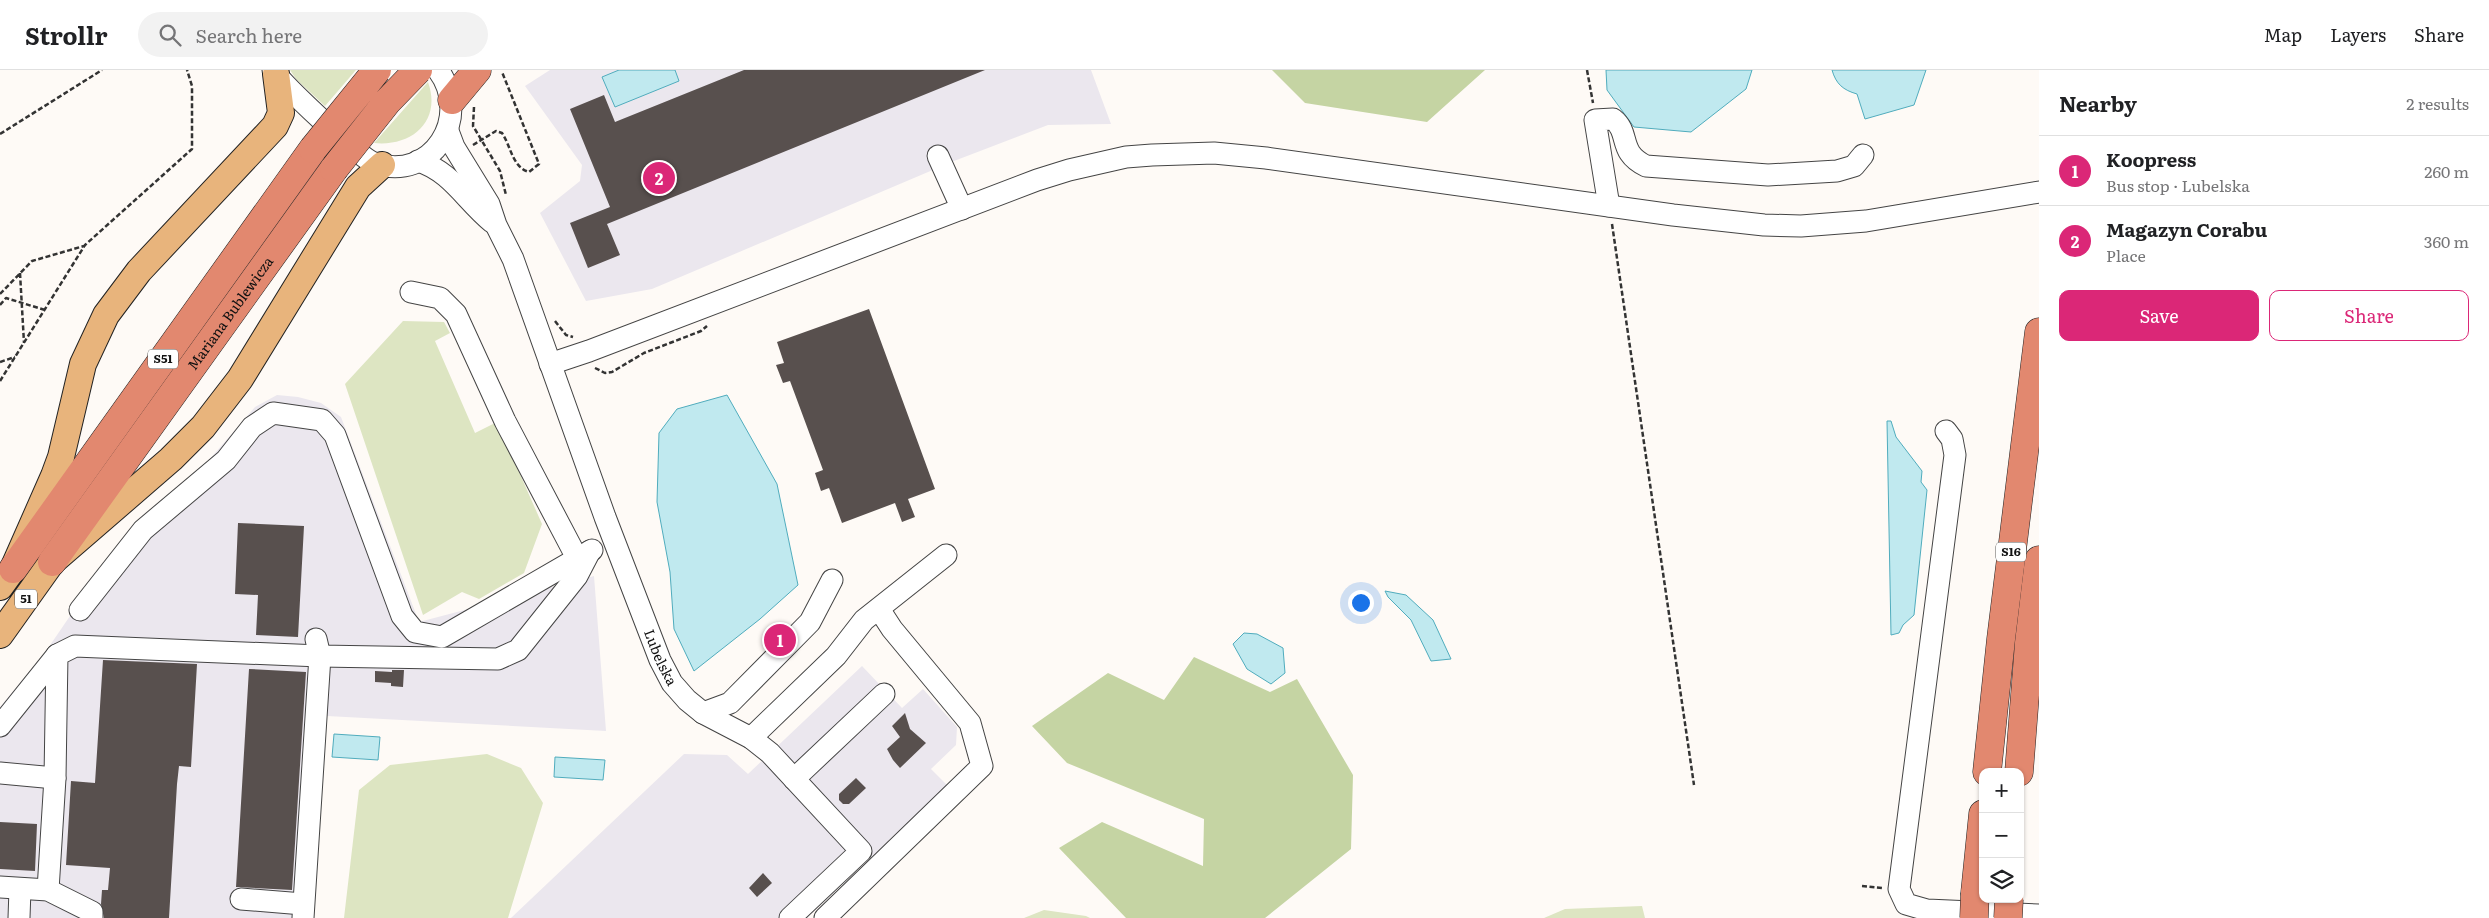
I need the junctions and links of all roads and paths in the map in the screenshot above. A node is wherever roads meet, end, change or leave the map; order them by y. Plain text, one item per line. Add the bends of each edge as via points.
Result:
1 (102, 70) edge
2 (187, 70) edge
3 (377, 70) edge
4 (418, 70) edge
5 (438, 70) edge
6 (1587, 70) edge
7 (274, 72) edge
8 (494, 74) edge
9 (463, 101) junction
10 (1595, 120) junction
11 (448, 131) junction
12 (0, 134) edge
13 (481, 138) junction
14 (1864, 155) dead end
15 (938, 156) dead end
16 (418, 161) junction
17 (382, 165) junction
18 (2039, 192) edge
19 (505, 202) dead end
20 (1609, 206) junction
21 (962, 209) junction
22 (496, 225) junction
23 (85, 245) junction
24 (20, 273) junction
25 (411, 292) dead end
26 (0, 294) edge
27 (21, 302) junction
28 (0, 305) edge
29 (45, 310) junction
30 (554, 320) dead end
31 (708, 325) dead end
32 (2039, 332) edge
33 (24, 343) junction
34 (16, 356) junction
35 (590, 356) junction
36 (0, 362) edge
37 (550, 364) junction
38 (0, 381) edge
39 (1946, 431) dead end
40 (614, 538) junction
41 (583, 554) junction
42 (946, 555) dead end
43 (2039, 560) edge
44 (52, 562) junction
45 (6, 578) edge
46 (832, 580) dead end
47 (879, 609) junction
48 (80, 610) dead end
49 (0, 635) edge
50 (318, 648) junction
51 (57, 654) junction
52 (884, 694) dead end
53 (703, 713) junction
54 (0, 726) edge
55 (751, 738) junction
56 (1987, 768) edge
57 (2019, 768) edge
58 (0, 773) edge
59 (55, 778) junction
60 (794, 779) junction
61 (1694, 784) dead end
62 (1979, 855) edge
63 (10, 888) edge
64 (48, 890) junction
65 (241, 899) dead end
66 (2008, 903) edge
67 (1974, 906) edge
68 (303, 911) edge
69 (2039, 914) edge
70 (19, 918) edge
71 (92, 918) edge
72 (790, 918) edge
73 (825, 918) edge
74 (2008, 918) edge

1 - 12 path
2 - 23 path via 192,86 192,149
3 - 45 highway, Mariana Bublewicza / S51, bridge via 313,149
4 - 44 highway, Mariana Bublewicza / S51, bridge via 387,102 334,169
5 - 9 street via 449,88
6 - 10 path
7 - 17 street via 357,152
7 - 45 main road via 282,113 275,126 139,271 98,329 83,364 54,476
8 - 9 highway
8 - 13 path via 539,164 529,172 516,165 502,133 496,131
9 - 11 street via 452,116
9 - 13 path
10 - 14 street via 1613,119 1618,123 1628,154 1646,166 1768,176 1837,171 1854,166
10 - 20 street
11 - 16 street via 438,146
11 - 22 street, Lubelska via 454,147 490,204
13 - 19 path via 500,171 506,192
15 - 21 street
16 - 17 street
16 - 22 street via 434,166 449,178 479,212
17 - 44 main road via 358,187 240,379 203,428
18 - 20 street via 1866,221 1801,226 1736,222
20 - 21 street via 1214,153 1152,155 1097,163 1036,180
20 - 61 path
21 - 35 street
22 - 37 street, Lubelska via 513,260
23 - 24 path via 32,261
23 - 29 path
24 - 26 path
24 - 27 path
25 - 41 street via 440,298 456,314 505,421
27 - 28 path via 6,298
27 - 29 path
27 - 33 path
29 - 33 path
30 - 35 path via 566,334 584,338
31 - 35 path via 701,331 644,353 612,372 598,371
32 - 56 highway, S16 via 2000,639
33 - 34 path
34 - 36 path
34 - 38 path
35 - 37 street
37 - 40 street, Lubelska
39 - 69 street via 1952,439 1955,455 1900,889 1906,904 1928,910
40 - 41 street
40 - 53 street, Lubelska via 660,660 672,683
41 - 48 street via 442,637 415,632 402,616 335,435 322,420 273,413 252,427 226,460 143,530
41 - 50 street via 577,576 518,650 498,659
42 - 47 street
43 - 57 highway, S16
44 - 49 main road, Mariana Bublewicza / 51
46 - 53 street via 810,622 730,703
47 - 55 street via 864,620 836,656
47 - 73 street via 970,723 982,766
50 - 51 street via 75,646
50 - 68 street
51 - 54 street
51 - 59 street
52 - 60 street
53 - 55 street, Lubelska
55 - 60 street, Lubelska
58 - 59 street
59 - 64 street
60 - 72 street, Lubelska via 860,851
62 - 67 highway
63 - 64 street
63 - 70 street
64 - 71 street via 92,912
65 - 68 street
66 - 74 highway, bridge

